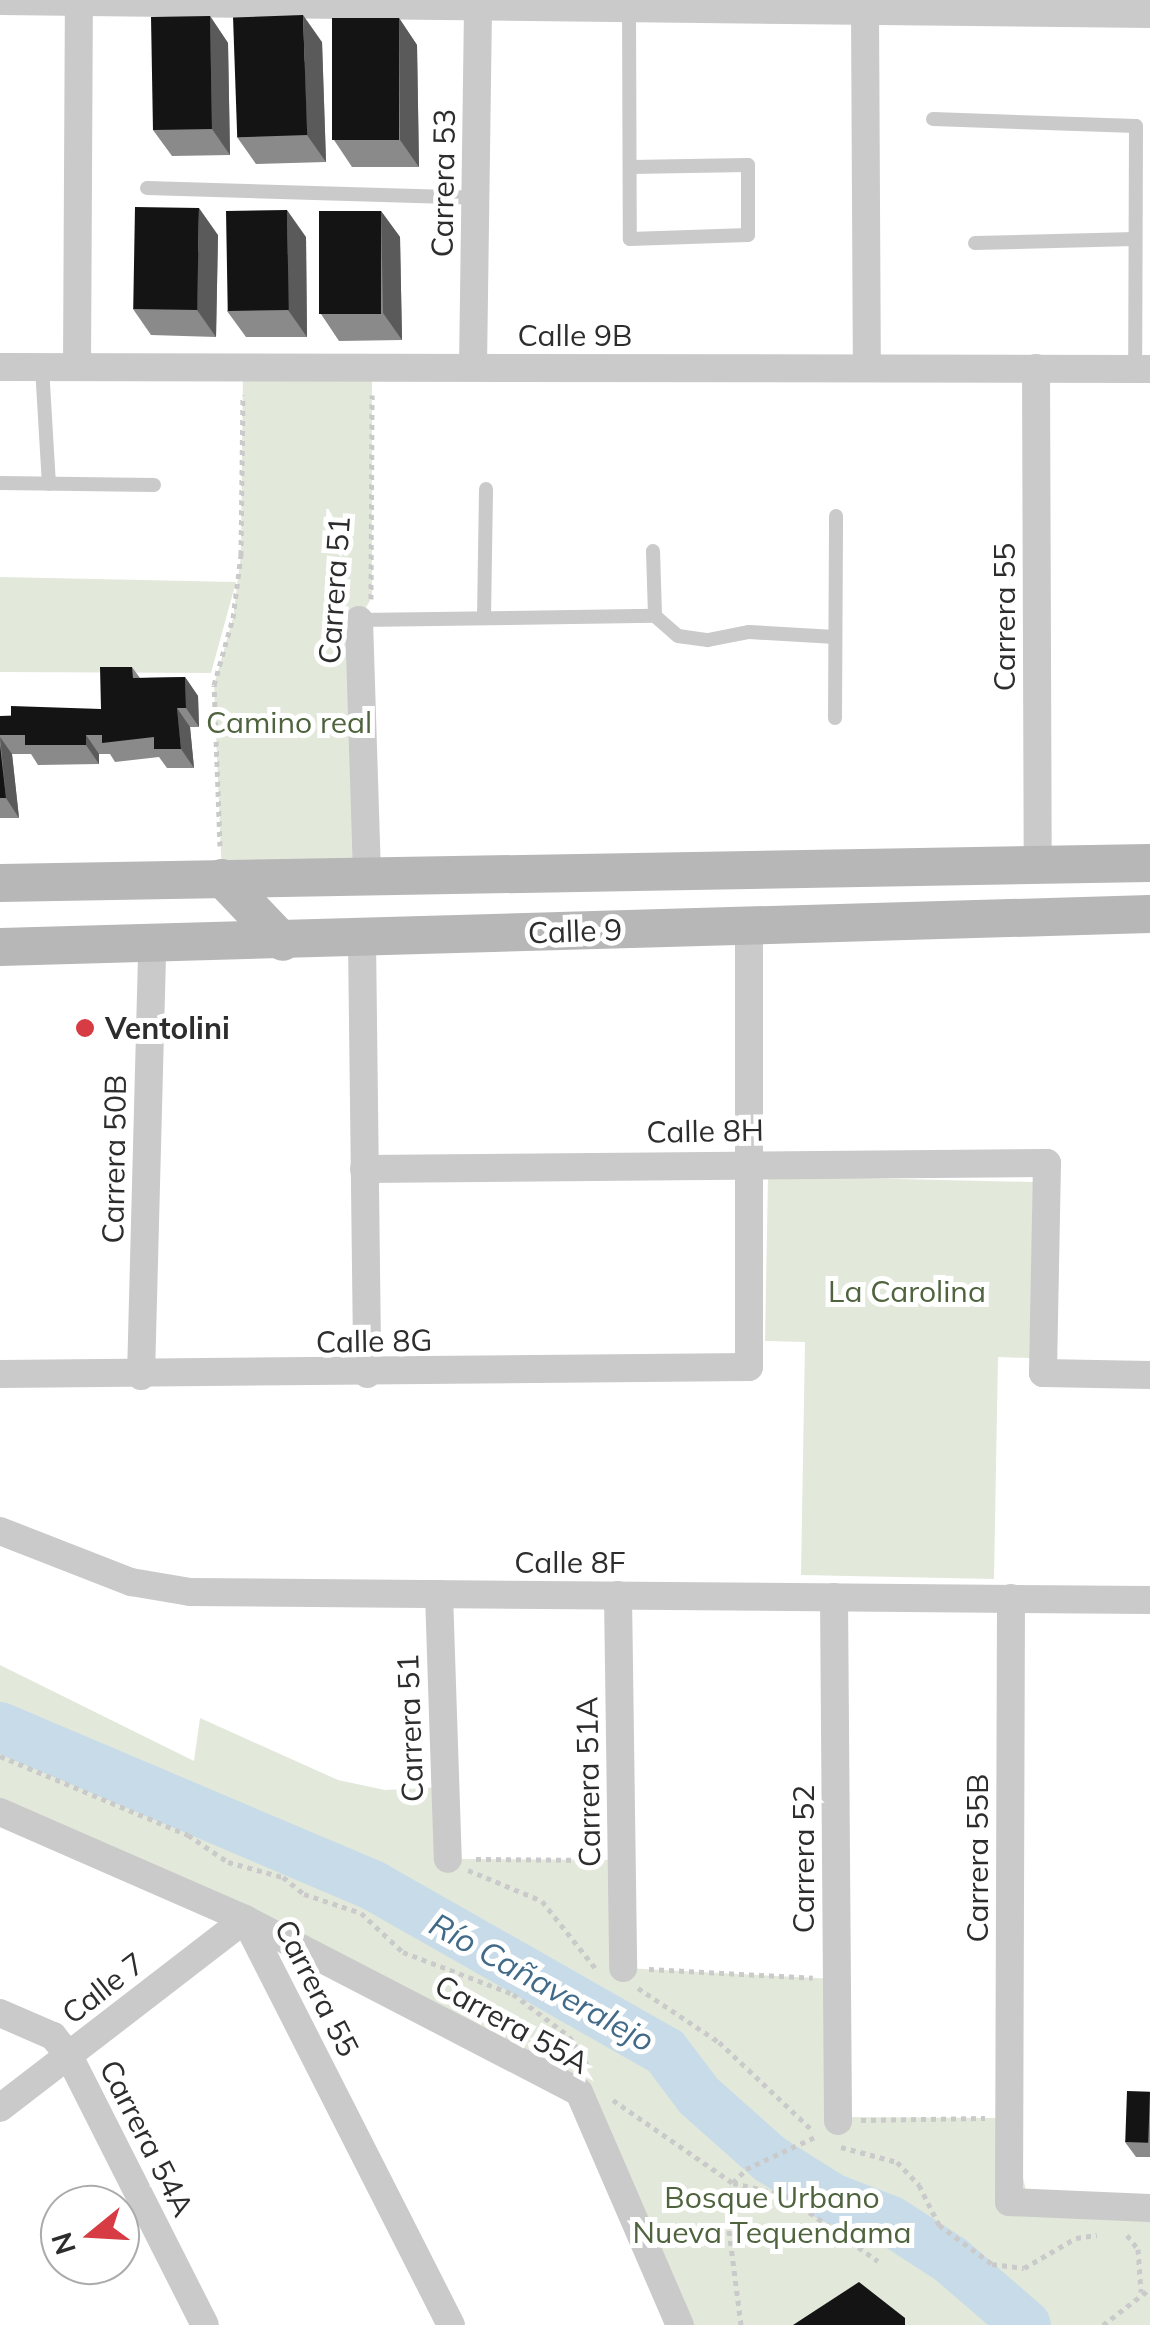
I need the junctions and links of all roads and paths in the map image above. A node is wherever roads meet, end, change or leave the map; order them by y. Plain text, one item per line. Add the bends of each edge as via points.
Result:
1 (0, 1) edge
2 (49, 1) edge
3 (119, 2) edge
4 (478, 2) edge
5 (79, 3) junction
6 (586, 4) edge
7 (818, 5) edge
8 (630, 8) junction
9 (865, 11) junction
10 (1150, 14) edge
11 (933, 119) dead end
12 (630, 167) junction
13 (148, 188) dead end
14 (476, 198) junction
15 (1136, 239) junction
16 (975, 243) dead end
17 (77, 366) junction
18 (0, 367) edge
19 (42, 367) junction
20 (243, 367) junction
21 (372, 367) junction
22 (473, 368) junction
23 (867, 368) junction
24 (1036, 368) junction
25 (1143, 369) edge
26 (0, 484) edge
27 (48, 484) junction
28 (154, 485) dead end
29 (486, 489) dead end
30 (836, 516) dead end
31 (653, 551) dead end
32 (655, 616) junction
33 (484, 618) junction
34 (360, 620) junction
35 (835, 637) junction
36 (835, 718) dead end
37 (1150, 863) edge
38 (1038, 865) junction
39 (572, 872) junction
40 (367, 876) junction
41 (222, 878) junction
42 (0, 883) edge
43 (1150, 914) edge
44 (749, 925) junction
45 (501, 934) junction
46 (362, 940) junction
47 (283, 942) junction
48 (152, 944) junction
49 (0, 947) edge
50 (750, 1162) junction
51 (364, 1169) junction
52 (0, 1374) edge
53 (367, 1374) junction
54 (141, 1376) junction
55 (1150, 1376) edge
56 (0, 1531) edge
57 (438, 1594) junction
58 (618, 1595) junction
59 (834, 1597) junction
60 (1011, 1598) junction
61 (1150, 1600) edge
62 (0, 1756) edge
63 (0, 1812) edge
64 (448, 1859) junction
65 (622, 1860) junction
66 (245, 1919) junction
67 (616, 1975) junction
68 (836, 1979) junction
69 (0, 2013) edge
70 (69, 2056) junction
71 (591, 2082) dead end
72 (604, 2098) dead end
73 (0, 2108) edge
74 (1008, 2118) junction
75 (828, 2128) junction
76 (733, 2183) junction
77 (1150, 2208) edge
78 (1118, 2233) dead end
79 (1104, 2234) dead end
80 (878, 2261) dead end
81 (1150, 2289) edge
82 (1141, 2292) junction
83 (205, 2325) edge
84 (450, 2325) edge
85 (680, 2325) edge
86 (741, 2325) edge
87 (1103, 2325) edge

1 - 2 street
2 - 5 street
3 - 4 street
3 - 5 street
4 - 6 street
4 - 14 street, Carrera 53
5 - 17 street
6 - 8 street
7 - 8 street
7 - 9 street
8 - 12 lane
9 - 10 street
9 - 23 street
11 - 15 lane via 1136,126
12 - 12 lane via 748,165 748,235 630,238
13 - 14 lane
14 - 22 street, Carrera 53
15 - 16 lane
15 - 25 lane
17 - 19 street, Calle 9B
17 - 20 street, Calle 9B
18 - 19 street, Calle 9B
19 - 27 lane
20 - 21 street, Calle 9B
20 - 41 path via 240,555 234,618 214,685
21 - 22 street, Calle 9B
21 - 34 path, Carrera 51 via 372,597
22 - 23 street, Calle 9B
23 - 24 street, Calle 9B
24 - 25 street, Calle 9B
24 - 38 street, Carrera 55
26 - 27 lane
27 - 28 lane
29 - 33 lane
30 - 35 lane
31 - 32 lane
32 - 33 lane
32 - 35 lane via 678,636 708,640 749,632
33 - 34 lane
34 - 40 street, Carrera 51
35 - 36 lane
37 - 38 main road, Calle 9
38 - 39 main road, Calle 9
39 - 40 main road, Calle 9
39 - 45 main road
40 - 41 main road, Calle 9
41 - 42 main road, Calle 9
41 - 47 main road
43 - 44 main road, Calle 9
44 - 45 main road, Calle 9
44 - 50 street
45 - 46 main road, Calle 9
46 - 47 main road, Calle 9
46 - 51 street
47 - 48 main road, Calle 9
48 - 49 main road, Calle 9
48 - 54 street, Carrera 50B
50 - 51 street, Calle 8H
50 - 53 street, Calle 8G via 749,1366
50 - 55 street, Calle 8H via 1048,1164 1043,1373
51 - 53 street
52 - 54 street, Calle 8G
53 - 54 street, Calle 8G
56 - 57 street, Calle 8F via 131,1582 190,1592
57 - 58 street, Calle 8F
57 - 64 street, Carrera 51
58 - 59 street, Calle 8F
58 - 65 street, Carrera 51A
59 - 60 street, Calle 8F
59 - 68 street, Carrera 52
60 - 61 street, Calle 8F
60 - 74 street, Carrera 55B
62 - 71 path via 188,1835 228,1862 284,1877 319,1901 361,1913 424,1962 512,1994 570,2036 586,2058
63 - 66 street, Carrera 55
64 - 65 path
64 - 67 path via 542,1900
65 - 67 street, Carrera 51A
66 - 70 street, Calle 7
66 - 84 street, Carrera 55
66 - 85 street, Carrera 55A via 579,2092
67 - 68 path
67 - 75 path via 672,2007
68 - 75 street, Carrera 52
69 - 70 street, Carrera 54A via 53,2036
70 - 73 street, Calle 7
70 - 83 street, Carrera 54A
72 - 76 path via 632,2108
74 - 75 path
74 - 77 street, Carrera 55B via 1009,2202
75 - 76 path via 746,2169
75 - 79 path via 897,2162 919,2185 939,2225 992,2264 1024,2268 1076,2238
76 - 80 path via 784,2196
76 - 86 path via 728,2222
78 - 82 path via 1138,2248
81 - 82 path
82 - 87 path

